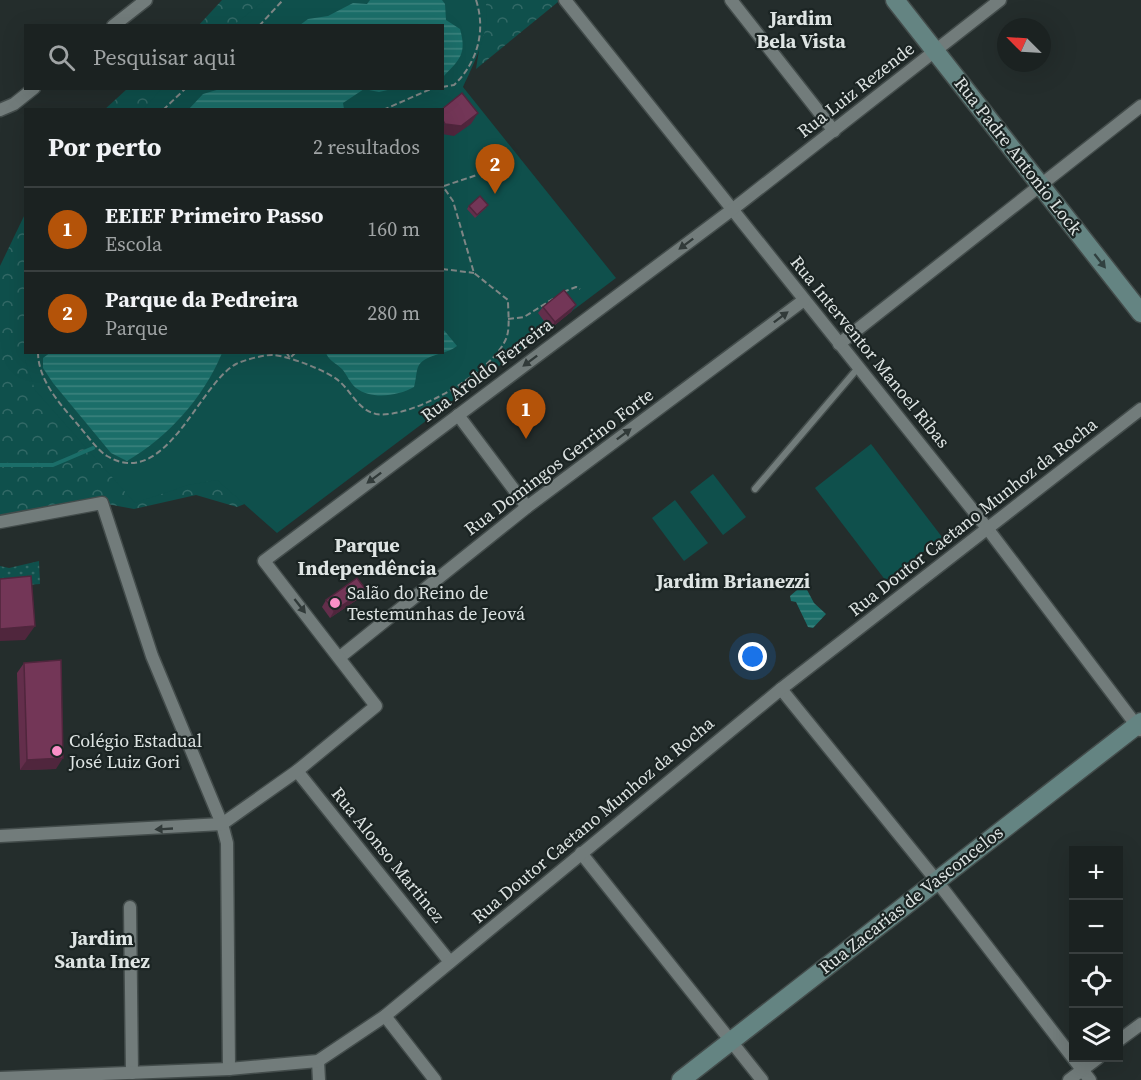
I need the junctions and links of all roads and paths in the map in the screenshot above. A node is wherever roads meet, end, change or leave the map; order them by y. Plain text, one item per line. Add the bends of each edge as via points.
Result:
1 (146, 0) edge
2 (283, 0) edge
3 (476, 0) edge
4 (565, 0) edge
5 (731, 0) edge
6 (896, 0) edge
7 (1000, 0) edge
8 (116, 24) edge
9 (261, 24) edge
10 (935, 51) junction
11 (444, 87) edge
12 (32, 90) edge
13 (184, 90) edge
14 (428, 90) edge
15 (1141, 106) edge
16 (166, 108) edge
17 (388, 108) edge
18 (0, 110) edge
19 (834, 131) junction
20 (477, 175) dead end
21 (444, 185) edge
22 (1040, 185) junction
23 (444, 187) edge
24 (733, 209) junction
25 (444, 268) edge
26 (474, 273) junction
27 (580, 289) dead end
28 (804, 300) junction
29 (1141, 313) edge
30 (508, 319) junction
31 (839, 344) junction
32 (38, 354) edge
33 (287, 354) edge
34 (294, 354) edge
35 (290, 358) junction
36 (858, 368) junction
37 (1141, 409) edge
38 (458, 414) junction
39 (755, 489) dead end
40 (527, 507) junction
41 (0, 522) edge
42 (987, 528) junction
43 (340, 657) junction
44 (780, 689) junction
45 (1140, 726) edge
46 (297, 771) junction
47 (222, 824) junction
48 (0, 836) edge
49 (582, 853) junction
50 (936, 880) junction
51 (130, 907) dead end
52 (450, 962) junction
53 (385, 1016) junction
54 (1141, 1024) edge
55 (1123, 1038) edge
56 (730, 1040) junction
57 (318, 1061) junction
58 (1093, 1062) edge
59 (229, 1069) junction
60 (1082, 1070) junction
61 (132, 1073) junction
62 (191, 1075) edge
63 (0, 1078) edge
64 (319, 1080) edge
65 (435, 1080) edge
66 (681, 1080) edge
67 (762, 1080) edge
68 (1069, 1080) edge
69 (1090, 1080) edge

1 - 8 street
2 - 9 path
3 - 11 path via 482,19 476,52 461,78 454,85
4 - 24 street, Rua Interventor Manoel Ribas
5 - 19 street
6 - 10 street, Rua Padre Antonio Lock
7 - 10 street, Rua Luiz Rezende
10 - 19 street, Rua Luiz Rezende
10 - 22 street, Rua Padre Antonio Lock
12 - 18 street
13 - 16 path
14 - 17 path
15 - 22 street
19 - 24 street, Rua Luiz Rezende
20 - 21 path
22 -> 29 street, Rua Padre Antonio Lock
22 - 31 street
23 - 26 path via 453,201
24 - 28 street, Rua Interventor Manoel Ribas
24 -> 38 street, Rua Aroldo Ferreira
25 - 26 path
26 - 30 path via 508,300
27 - 30 path via 562,292 524,317
28 - 31 street, Rua Interventor Manoel Ribas
40 -> 28 street, Rua Domingos Gerrino Forte
30 - 35 path via 508,335 489,364 436,399 398,412 375,414 359,404 338,380
31 - 36 street, Rua Interventor Manoel Ribas
32 - 35 path via 38,365 56,400 106,456 130,463 155,455 187,424 236,364 271,355
33 - 35 path
34 - 35 path
36 - 39 lane
36 - 42 street, Rua Interventor Manoel Ribas
37 - 42 street, Rua Doutor Caetano Munhoz da Rocha
38 - 40 street
38 -> 43 street, Rua Aroldo Ferreira via 264,561
40 - 43 street, Rua Domingos Gerrino Forte
41 - 47 street via 102,503 152,656
42 - 44 street, Rua Doutor Caetano Munhoz da Rocha
42 - 45 street, Rua Interventor Manoel Ribas
43 - 46 street via 376,706
44 - 49 street, Rua Doutor Caetano Munhoz da Rocha
44 - 50 street
45 - 50 street, Rua Zacarias de Vasconcelos
46 - 47 street
46 - 52 street, Rua Alonso Martinez
47 -> 48 street
47 - 59 street via 227,843
49 - 52 street, Rua Doutor Caetano Munhoz da Rocha
49 - 56 street
50 - 56 street, Rua Zacarias de Vasconcelos
50 - 60 street
51 - 61 street
52 - 53 street, Rua Doutor Caetano Munhoz da Rocha
53 - 57 street, Rua Doutor Caetano Munhoz da Rocha
53 - 65 street
54 - 55 street
56 - 66 street, Rua Zacarias de Vasconcelos
56 - 67 street
57 - 59 street, Rua Doutor Caetano Munhoz da Rocha
57 - 64 street
58 - 60 street
59 - 62 street, Rua Doutor Caetano Munhoz da Rocha
60 - 68 street
60 - 69 street
61 - 62 street, Rua Doutor Caetano Munhoz da Rocha
61 - 63 street, Rua Doutor Caetano Munhoz da Rocha

